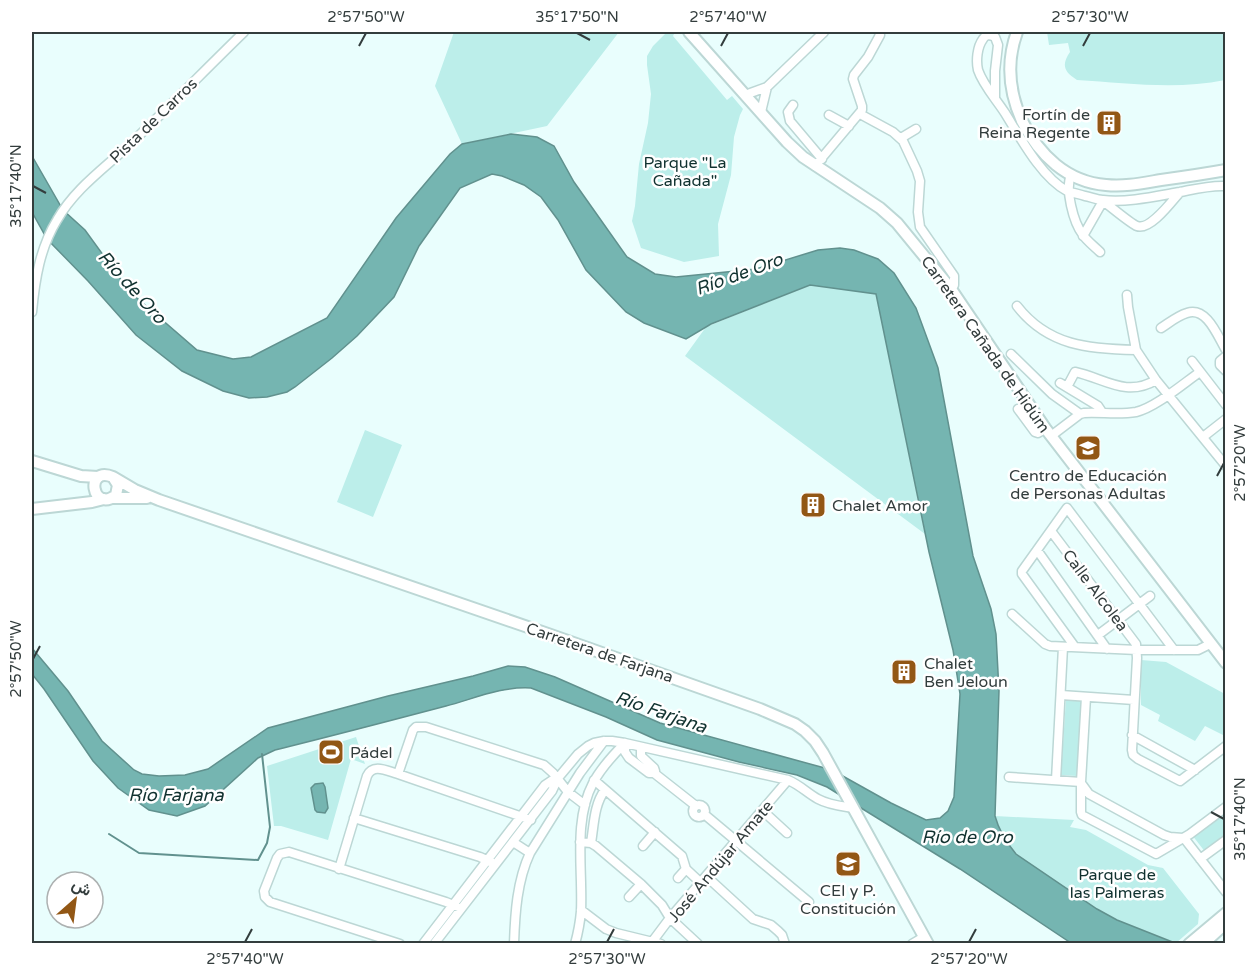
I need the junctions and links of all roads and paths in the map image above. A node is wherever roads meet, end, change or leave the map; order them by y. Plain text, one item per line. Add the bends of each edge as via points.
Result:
1 (243, 32) edge
2 (689, 32) edge
3 (824, 32) edge
4 (1016, 32) edge
5 (881, 33) edge
6 (767, 87) junction
7 (745, 95) junction
8 (995, 98) junction
9 (794, 105) dead end
10 (1017, 109) junction
11 (760, 112) junction
12 (860, 114) junction
13 (1005, 114) junction
14 (830, 115) dead end
15 (893, 120) dead end
16 (849, 126) junction
17 (916, 129) dead end
18 (893, 132) junction
19 (902, 138) junction
20 (819, 162) junction
21 (1226, 170) edge
22 (1071, 175) junction
23 (1226, 186) edge
24 (1068, 191) junction
25 (1180, 192) junction
26 (1103, 201) junction
27 (1083, 236) junction
28 (1100, 252) dead end
29 (951, 289) junction
30 (1127, 295) dead end
31 (1017, 306) dead end
32 (32, 312) edge
33 (1161, 328) dead end
34 (1136, 350) junction
35 (1226, 350) edge
36 (1011, 354) dead end
37 (1226, 356) edge
38 (1192, 361) dead end
39 (1226, 371) edge
40 (1200, 372) junction
41 (1156, 380) junction
42 (1168, 395) junction
43 (1226, 405) edge
44 (1018, 409) dead end
45 (1102, 412) junction
46 (1080, 414) junction
47 (1226, 419) edge
48 (1048, 432) junction
49 (1203, 437) junction
50 (32, 461) edge
51 (1226, 466) edge
52 (113, 477) junction
53 (95, 483) junction
54 (108, 499) junction
55 (159, 500) junction
56 (67, 504) junction
57 (32, 509) edge
58 (1051, 531) junction
59 (1037, 550) junction
60 (1150, 596) dead end
61 (1139, 604) junction
62 (1012, 614) dead end
63 (1118, 619) junction
64 (1098, 634) junction
65 (1210, 644) junction
66 (1063, 646) junction
67 (1075, 647) junction
68 (1107, 649) junction
69 (1137, 650) junction
70 (1174, 650) junction
71 (1226, 663) edge
72 (1061, 695) junction
73 (1086, 697) junction
74 (1134, 700) junction
75 (1132, 735) junction
76 (604, 741) junction
77 (625, 743) junction
78 (641, 747) junction
79 (1225, 747) edge
80 (1196, 770) junction
81 (654, 773) junction
82 (398, 774) junction
83 (1009, 777) dead end
84 (558, 778) junction
85 (594, 780) junction
86 (788, 780) junction
87 (1056, 780) junction
88 (1080, 782) junction
89 (605, 789) junction
90 (568, 792) junction
91 (585, 805) junction
92 (851, 805) junction
93 (1226, 807) edge
94 (762, 811) junction
95 (522, 816) junction
96 (354, 818) junction
97 (531, 820) junction
98 (655, 832) junction
99 (787, 832) dead end
100 (1184, 838) junction
101 (1226, 840) edge
102 (737, 841) junction
103 (513, 842) junction
104 (580, 842) junction
105 (591, 843) junction
106 (643, 846) dead end
107 (530, 853) junction
108 (1200, 859) junction
109 (491, 862) junction
110 (686, 868) junction
111 (339, 869) junction
112 (678, 878) dead end
113 (704, 880) junction
114 (641, 884) junction
115 (1226, 892) edge
116 (629, 897) dead end
117 (809, 902) dead end
118 (457, 907) junction
119 (581, 910) junction
120 (1226, 913) edge
121 (670, 918) junction
122 (1226, 923) edge
123 (926, 940) edge
124 (657, 943) edge
125 (1189, 943) edge
126 (400, 944) edge
127 (423, 944) edge
128 (434, 944) edge
129 (514, 944) edge
130 (575, 944) edge
131 (698, 944) edge
132 (785, 944) edge
133 (912, 944) edge
134 (1203, 944) edge

1 - 32 street, Pista de Carros via 63,210 46,239 35,278
2 - 7 street, Carretera Cañada de Hidúm
3 - 6 street
4 - 10 street via 1010,81
5 - 12 street via 854,75 862,106
6 - 7 street
6 - 11 street
7 - 11 street, Carretera Cañada de Hidúm
8 - 8 street via 998,45 995,38 987,36 978,50 978,68
8 - 13 street
9 - 20 street via 788,112 790,121
10 - 13 street
10 - 22 street via 1039,148
11 - 20 street, Carretera Cañada de Hidúm via 803,157
12 - 16 street
12 - 18 street
13 - 24 street via 1033,157
14 - 16 street
15 - 18 street
16 - 20 street
17 - 19 street
18 - 19 street
19 - 29 street via 920,180 921,227 954,276
20 - 29 street, Carretera Cañada de Hidúm via 890,216
21 - 22 street via 1118,185 1094,183
22 - 24 street
23 - 25 street
24 - 26 street
24 - 27 street
25 - 26 street
25 - 26 street via 1145,227 1137,226
26 - 27 street
27 - 28 street
29 - 48 street, Carretera Cañada de Hidúm
30 - 34 street
31 - 34 street via 1034,324 1058,338 1102,349
33 - 35 street via 1185,313 1199,313 1210,322
34 - 41 street
36 - 46 street via 1052,394
37 - 39 street via 1220,361
38 - 40 street
40 - 42 street
40 - 43 street
41 - 42 street
41 - 45 street via 1126,387 1075,372 1064,385
42 - 45 street via 1136,412
42 - 49 street
44 - 48 street via 1035,432
45 - 46 street
46 - 48 street
47 - 49 street
48 - 65 street, Carretera Cañada de Hidúm
49 - 51 street
50 - 53 street
52 - 53 street via 106,475
52 - 54 street via 118,490
52 - 55 street, Carretera de Farjana
53 - 54 street via 97,495
53 - 56 street, Carretera de Farjana
54 - 55 street, Carretera de Farjana
54 - 56 street, Carretera de Farjana
55 - 92 street, Carretera de Farjana via 795,724 814,741
56 - 57 street, Carretera de Farjana
58 - 59 street
58 - 61 street via 1067,508
58 - 63 street, Calle Alcolea
59 - 64 street
59 - 67 street via 1022,574
60 - 61 street
61 - 63 street
61 - 70 street
62 - 66 street via 1046,644
63 - 64 street
63 - 69 street, Calle Alcolea
64 - 68 street
65 - 70 street via 1198,650
65 - 71 street, Carretera Cañada de Hidúm
66 - 67 street
66 - 72 street
67 - 68 street
68 - 69 street
69 - 70 street
69 - 74 street
72 - 73 street
72 - 87 street
73 - 74 street
73 - 88 street
74 - 75 street
75 - 80 street
75 - 80 street via 1133,755 1148,764 1180,781
76 - 77 street
76 - 84 street via 583,749
76 - 90 street
77 - 78 street
77 - 81 street via 629,758
77 - 85 street
78 - 81 street via 640,756 654,768
78 - 86 street
79 - 80 street
81 - 102 street via 696,806 694,816 700,818 704,814
82 - 84 street via 411,732 416,727 426,727 544,765
82 - 95 street
82 - 96 street via 369,771
83 - 87 street
84 - 90 street
84 - 95 street via 548,783
84 - 97 street
85 - 89 street
85 - 91 street
86 - 92 street via 821,801
86 - 94 street, José Andújar Amate
87 - 88 street
88 - 100 street via 1089,794 1164,835
88 - 100 street via 1081,812 1121,836 1156,854
89 - 98 street
89 - 105 street via 599,798
90 - 91 street
90 - 107 street
91 - 104 street
92 - 123 street, Carretera de Farjana
93 - 100 street
94 - 99 street
94 - 102 street, José Andújar Amate
95 - 97 street
95 - 109 street
96 - 109 street
96 - 111 street
97 - 103 street
98 - 106 street
98 - 110 street via 682,856
100 - 108 street
101 - 108 street
102 - 113 street, José Andújar Amate
102 - 117 street
103 - 107 street
103 - 109 street
104 - 105 street
104 - 119 street
105 - 114 street
107 - 129 street via 519,888
108 - 115 street
109 - 118 street
110 - 112 street
110 - 113 street
111 - 118 street
111 - 126 street via 289,852 280,854 265,897 273,903
113 - 121 street, José Andújar Amate
113 - 132 street via 753,918 775,928
114 - 116 street
114 - 121 street
118 - 127 street
118 - 128 street
119 - 124 street via 606,929
119 - 130 street
120 - 125 street
121 - 124 street, José Andújar Amate
121 - 131 street
122 - 134 street
123 - 133 street

